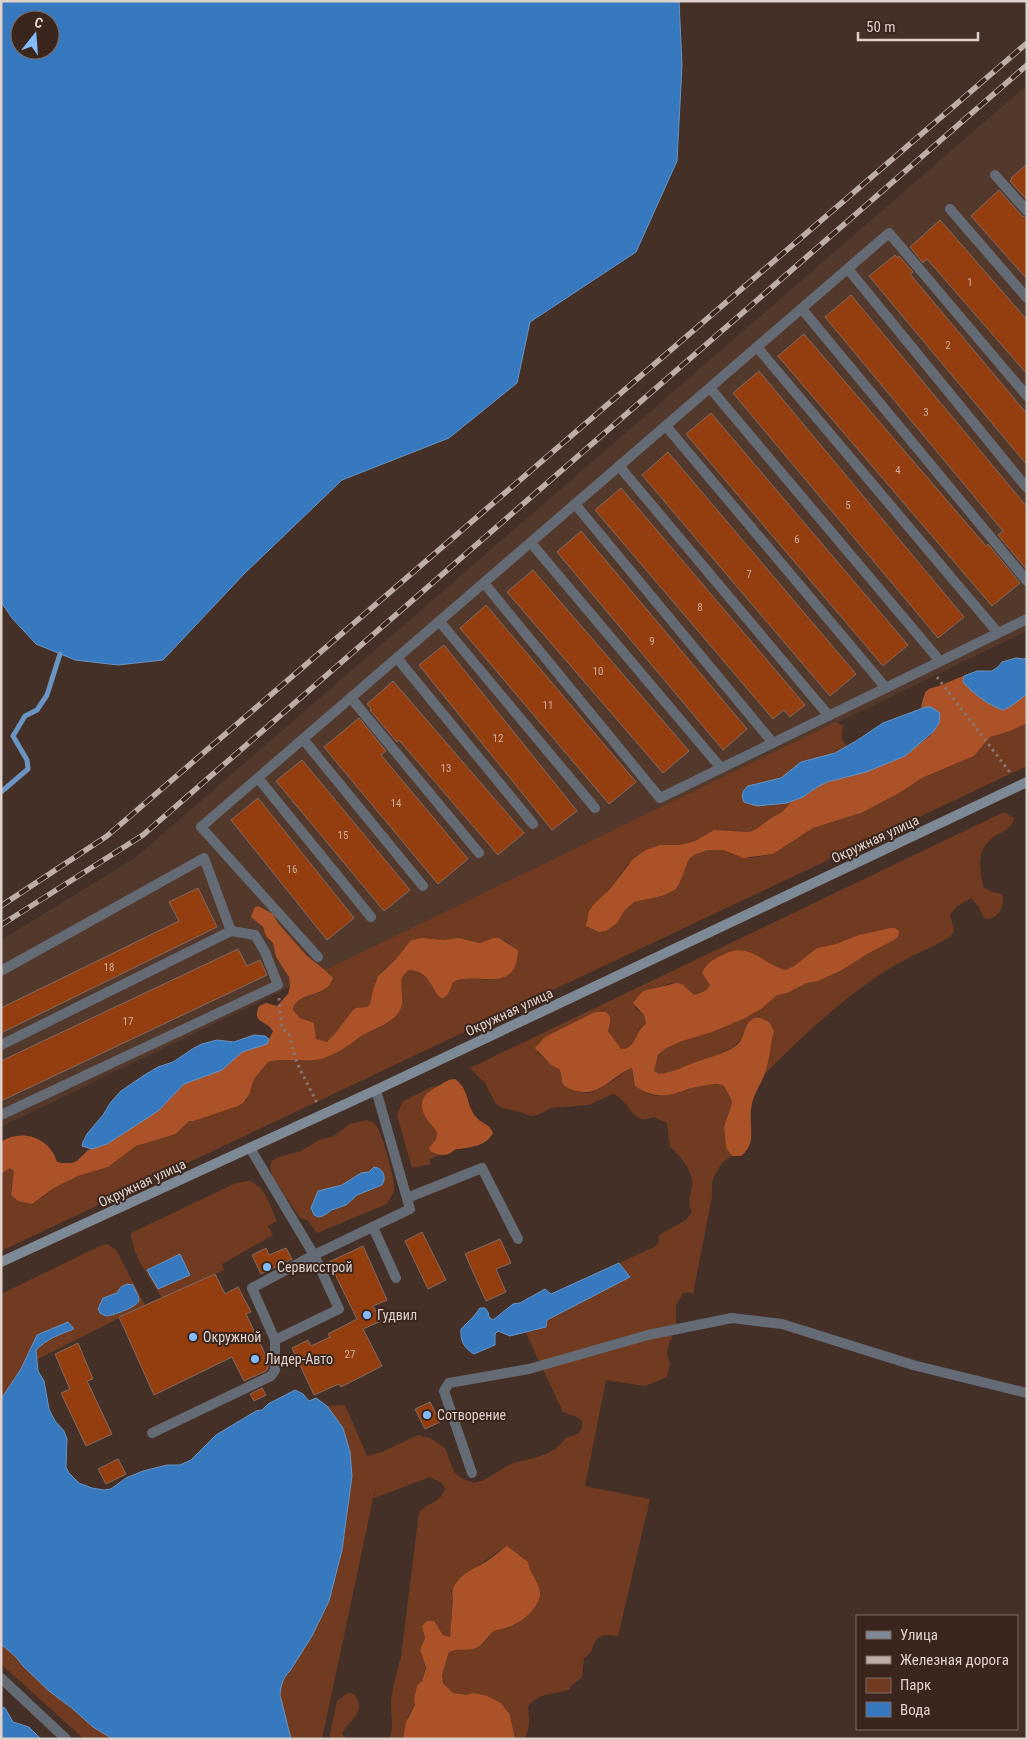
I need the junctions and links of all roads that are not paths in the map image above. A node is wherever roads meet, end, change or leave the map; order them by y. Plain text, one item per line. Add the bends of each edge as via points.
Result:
1 (995, 175) dead end
2 (950, 209) dead end
3 (1027, 211) edge
4 (848, 269) junction
5 (1027, 298) edge
6 (802, 308) junction
7 (757, 347) junction
8 (710, 388) junction
9 (1027, 396) edge
10 (666, 426) junction
11 (619, 466) junction
12 (1027, 488) edge
13 (575, 504) junction
14 (531, 542) junction
15 (1027, 581) edge
16 (484, 583) junction
17 (1027, 619) edge
18 (440, 622) junction
19 (998, 633) junction
20 (397, 658) junction
21 (940, 662) junction
22 (886, 688) junction
23 (351, 698) junction
24 (829, 716) junction
25 (303, 739) junction
26 (772, 743) junction
27 (721, 768) junction
28 (258, 778) junction
29 (1023, 784) edge
30 (595, 808) dead end
31 (533, 824) dead end
32 (479, 853) dead end
33 (423, 886) dead end
34 (371, 917) dead end
35 (231, 931) junction
36 (318, 957) dead end
37 (1, 971) edge
38 (1, 1045) edge
39 (376, 1090) junction
40 (1, 1115) edge
41 (250, 1148) junction
42 (407, 1198) junction
43 (373, 1226) junction
44 (518, 1239) dead end
45 (314, 1254) junction
46 (1, 1262) edge
47 (396, 1278) dead end
48 (275, 1340) junction
49 (1027, 1393) edge
50 (152, 1433) dead end
51 (472, 1473) dead end
52 (1, 1678) edge
53 (66, 1739) edge

1 - 3 street
2 - 5 street
4 - 6 street
4 - 9 street via 889,234
4 - 12 street
6 - 7 street
6 - 15 street
7 - 8 street
7 - 19 street
8 - 10 street
8 - 21 street
10 - 11 street
10 - 22 street
11 - 13 street
11 - 24 street
13 - 14 street
13 - 26 street
14 - 16 street
14 - 27 street
16 - 18 street
16 - 27 street via 660,798
17 - 19 street
18 - 20 street
18 - 30 street
19 - 21 street
20 - 23 street
20 - 31 street
21 - 22 street
22 - 24 street
23 - 25 street
23 - 32 street
24 - 26 street
25 - 28 street
25 - 33 street
26 - 27 street
28 - 34 street
28 - 36 street via 201,827
29 - 39 main road, Окружная улица
35 - 37 street via 204,858
35 - 38 street
35 - 40 street via 255,936 278,985
39 - 41 main road, Окружная улица
39 - 42 street
41 - 45 street
41 - 46 main road, Окружная улица
42 - 43 street via 410,1209
42 - 44 street via 482,1168
43 - 45 street
43 - 47 street
45 - 48 street via 252,1288
45 - 48 street via 339,1309
48 - 50 street via 272,1376
49 - 51 street via 913,1364 782,1324 732,1318 648,1335 529,1369 449,1383 444,1390
52 - 53 street

